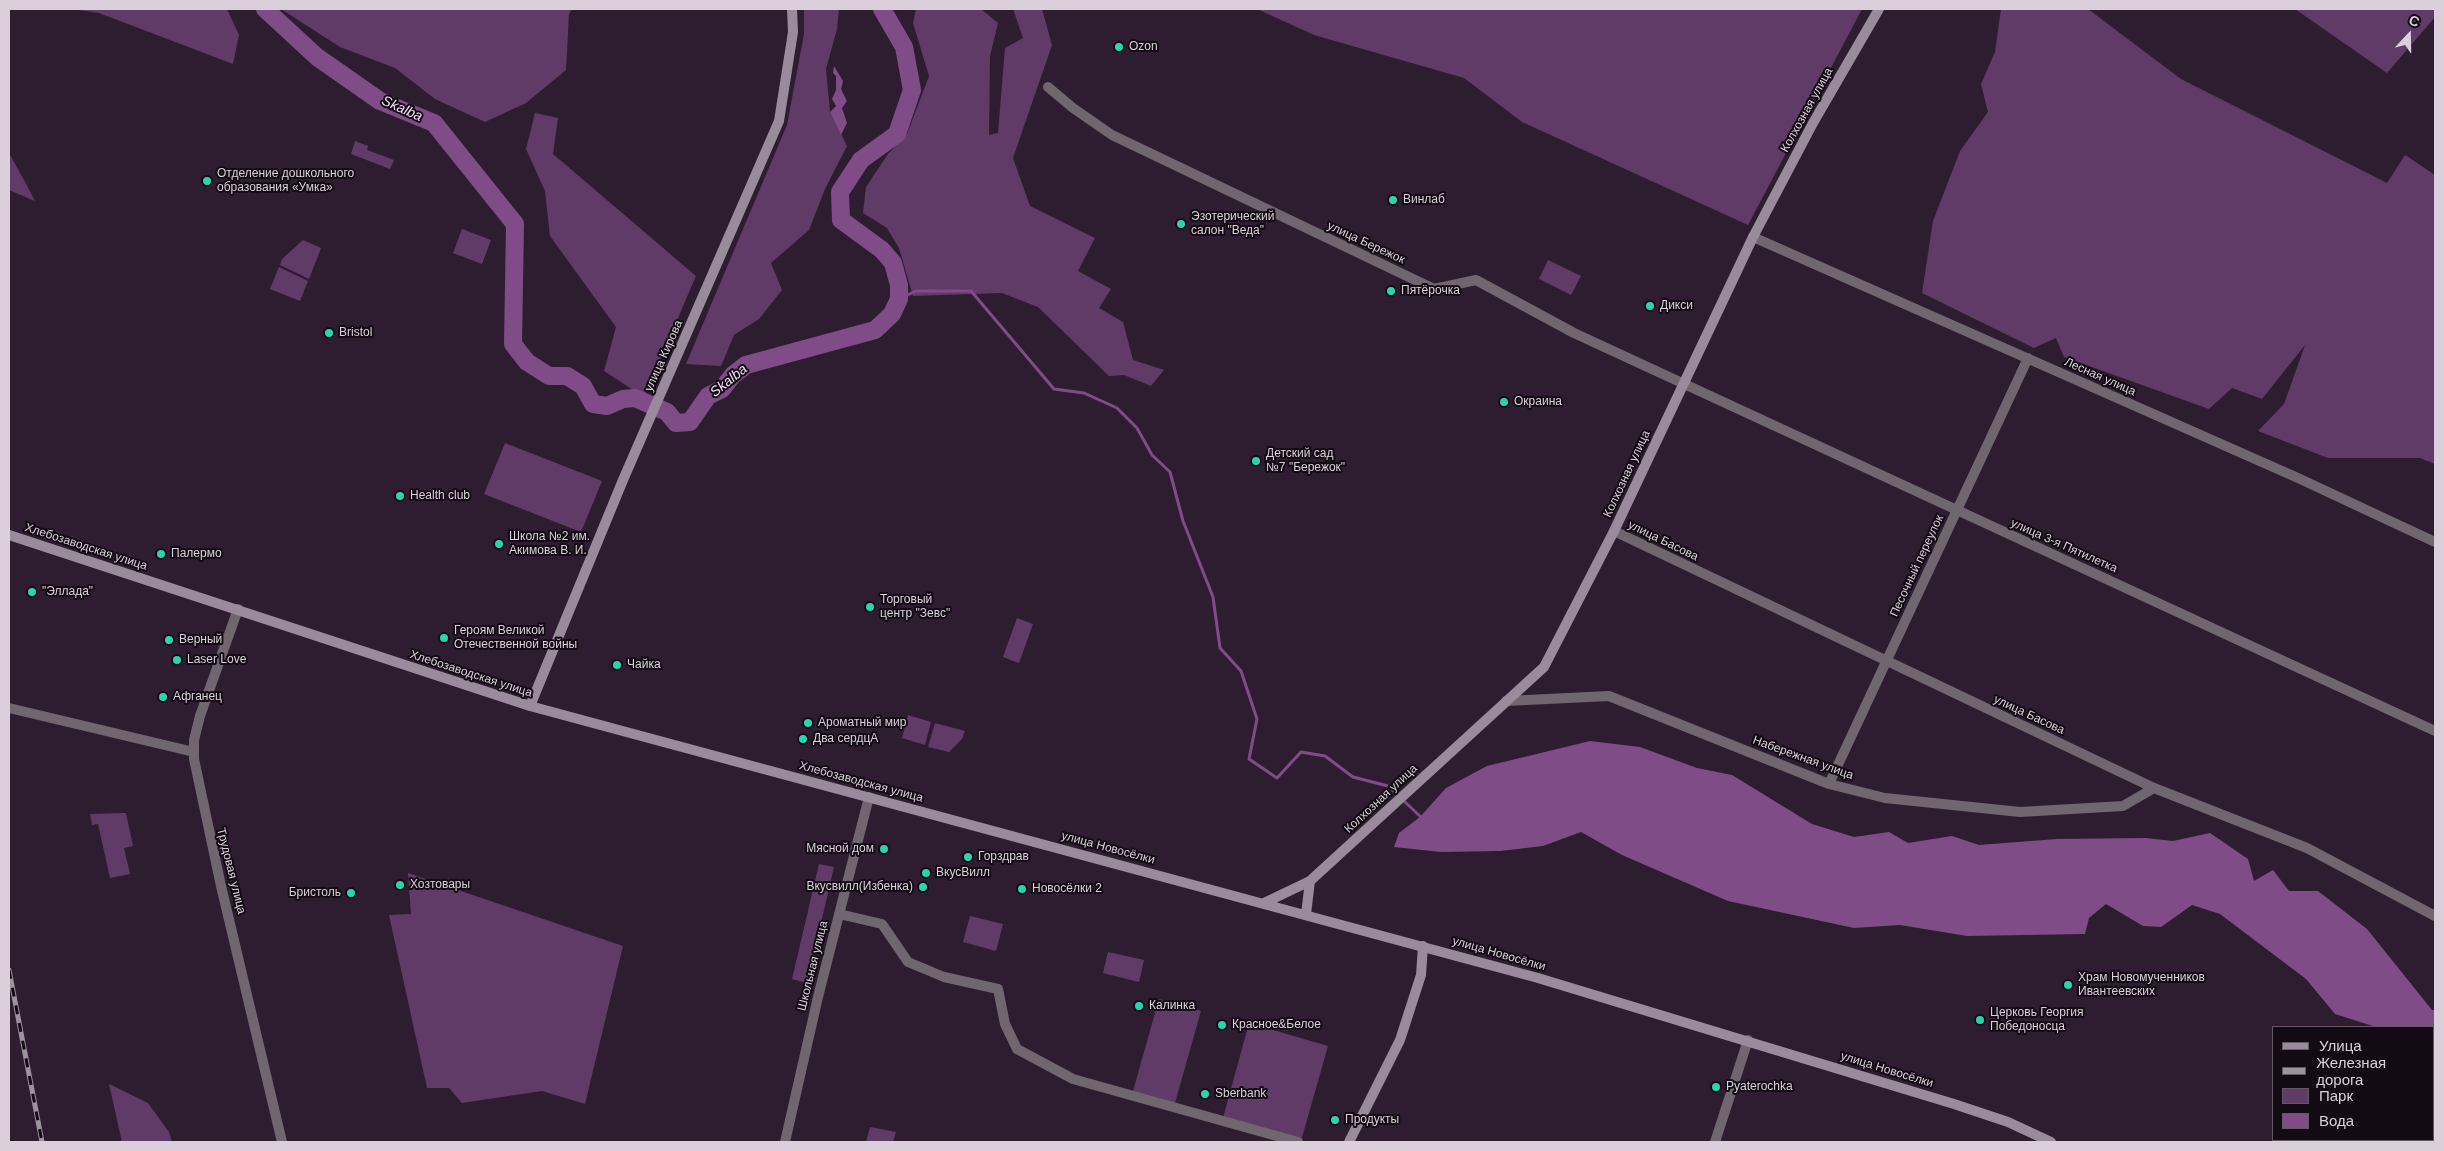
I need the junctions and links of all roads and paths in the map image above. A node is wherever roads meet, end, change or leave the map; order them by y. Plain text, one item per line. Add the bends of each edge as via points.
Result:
1 (792, 9) edge
2 (1879, 9) edge
3 (1048, 87) dead end
4 (1753, 237) junction
5 (2028, 358) junction
6 (1683, 384) junction
7 (1957, 511) junction
8 (1614, 531) junction
9 (9, 535) edge
10 (2435, 542) edge
11 (238, 609) junction
12 (1887, 662) junction
13 (1506, 701) junction
14 (530, 706) junction
15 (9, 708) edge
16 (2435, 731) edge
17 (194, 752) junction
18 (1829, 784) junction
19 (2154, 788) junction
20 (869, 797) junction
21 (932, 814) joint
22 (1310, 881) junction
23 (1264, 903) junction
24 (839, 914) junction
25 (1306, 914) junction
26 (2435, 916) edge
27 (1423, 946) junction
28 (1748, 1040) junction
29 (282, 1142) edge
30 (785, 1142) edge
31 (1298, 1142) edge
32 (1350, 1142) edge
33 (1714, 1142) edge
34 (2051, 1142) edge

1 - 14 street, улица Кирова via 793,32 779,121
2 - 4 street, Колхозная улица
3 - 6 street, улица Бережок via 1112,136 1434,289 1476,280 1574,333
4 - 5 street, Лесная улица
4 - 6 street, Колхозная улица
5 - 7 street, Песочный переулок
5 - 10 street, Лесная улица
6 - 7 street, улица 3-я Пятилетка
6 - 8 street, Колхозная улица
7 - 12 street, Песочный переулок
7 - 16 street, улица 3-я Пятилетка
8 - 12 street, улица Басова
8 - 13 street, Колхозная улица via 1544,667
9 - 11 street, Хлебозаводская улица
11 - 14 street, Хлебозаводская улица
11 - 17 street, Трудовая улица via 200,716
12 - 18 street, Песочный переулок
12 - 19 street, улица Басова
13 - 18 street, Набережная улица via 1609,696
13 - 22 street, Колхозная улица
14 - 20 street, Хлебозаводская улица
15 - 17 street
17 - 29 street, Трудовая улица via 221,886
18 - 19 street, Набережная улица via 1885,798 2020,812 2123,806
19 - 26 street, улица Басова via 2307,848
20 - 21 street, Хлебозаводская улица
20 - 24 street, Школьная улица
21 - 23 street, улица Новосёлки
22 - 23 street, Колхозная улица
22 - 25 street
23 - 25 street, улица Новосёлки
24 - 30 street, Школьная улица
24 - 31 street via 882,924 908,962 944,976 998,989 1005,1024 1017,1049 1073,1079
25 - 27 street, улица Новосёлки
27 - 28 street, улица Новосёлки
27 - 32 street via 1419,986 1400,1040
28 - 33 street
28 - 34 street, улица Новосёлки via 2008,1122

